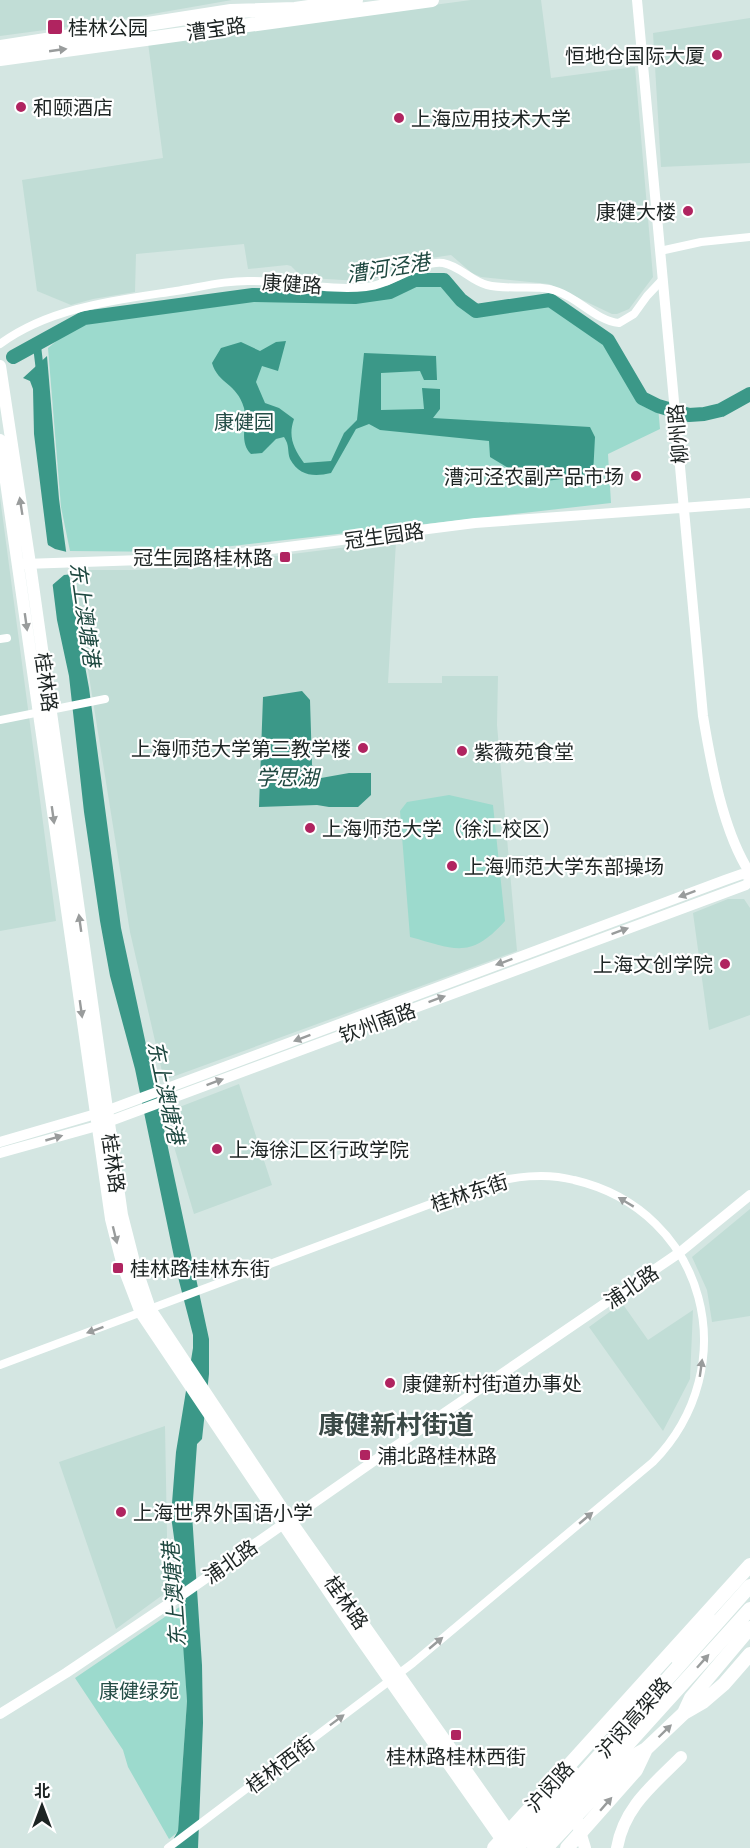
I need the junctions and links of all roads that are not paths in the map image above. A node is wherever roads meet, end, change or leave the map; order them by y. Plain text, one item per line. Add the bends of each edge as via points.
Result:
1 (356, 0) edge
2 (432, 0) edge
3 (637, 0) edge
4 (0, 47) edge
5 (0, 58) edge
6 (750, 237) edge
7 (660, 251) junction
8 (663, 279) junction
9 (0, 344) edge
10 (0, 366) edge
11 (0, 440) edge
12 (750, 503) edge
13 (683, 507) junction
14 (24, 564) junction
15 (101, 700) dead end
16 (44, 711) junction
17 (0, 720) edge
18 (748, 880) edge
19 (102, 1118) junction
20 (0, 1142) edge
21 (0, 1153) edge
22 (750, 1195) edge
23 (679, 1253) junction
24 (146, 1311) junction
25 (0, 1365) edge
26 (184, 1368) junction
27 (287, 1522) junction
28 (750, 1557) edge
29 (750, 1565) edge
30 (750, 1573) edge
31 (750, 1578) edge
32 (750, 1586) edge
33 (750, 1609) edge
34 (750, 1628) edge
35 (750, 1654) edge
36 (394, 1677) junction
37 (684, 1713) junction
38 (0, 1714) edge
39 (625, 1724) junction
40 (594, 1749) junction
41 (646, 1749) junction
42 (681, 1756) dead end
43 (567, 1766) junction
44 (509, 1844) edge
45 (168, 1848) edge
46 (534, 1848) edge
47 (546, 1848) edge
48 (567, 1848) edge
49 (585, 1848) edge
50 (617, 1848) edge

1 - 4 main road, 漕宝路 via 296,9 240,10
5 -> 2 main road, 漕宝路
3 - 7 street, 柳州路
6 - 7 street
7 - 8 street, 柳州路
8 - 9 street, 康健路 via 634,314 619,323 556,290 486,285 440,263 370,287 241,281 100,303 45,321
8 - 13 street, 柳州路
14 -> 10 main road, 桂林路
11 - 14 main road, 桂林路
12 - 13 street, 冠生园路
13 - 14 street, 冠生园路 via 475,523 201,558
13 - 18 street, 柳州路 via 706,736 721,799
14 - 16 main road, 桂林路
15 - 16 street
16 - 17 street
16 - 19 main road, 桂林路
18 - 19 street, 钦州南路
19 - 20 street, 钦州南路
21 -> 19 street, 钦州南路
19 - 24 main road, 桂林路
22 - 23 street, 浦北路
23 -> 24 street, 桂林东街 via 654,1223 629,1203 602,1189 564,1178 515,1176 484,1184
23 - 27 street, 浦北路
36 -> 23 street, 桂林东街 via 653,1462 683,1424 700,1380 704,1334 695,1284
24 -> 25 street
24 - 26 main road, 桂林路
26 - 27 main road, 桂林路 via 215,1407
26 - 27 main road, 桂林路 via 215,1423
27 - 36 main road, 桂林路
27 - 38 street, 浦北路
28 - 49 main road via 620,1700 581,1749 573,1792
29 - 43 main road, 沪闵路
30 - 39 main road
31 - 40 main road, 沪闵路
32 - 39 main road, 沪闵高架路
46 -> 33 main road, 沪闵高架路
34 - 37 main road, 沪闵路 via 691,1698
35 - 37 main road, 沪闵路 via 724,1684
36 - 44 main road, 桂林路
45 -> 36 street, 桂林西街
41 -> 37 main road, 沪闵路
39 - 44 main road, 沪闵高架路
40 - 43 main road
40 - 44 main road, 沪闵路
41 - 47 main road, 沪闵路 via 630,1758
48 -> 41 main road, 沪闵路 via 636,1770
42 - 50 main road via 626,1817
43 - 44 main road, 沪闵路

